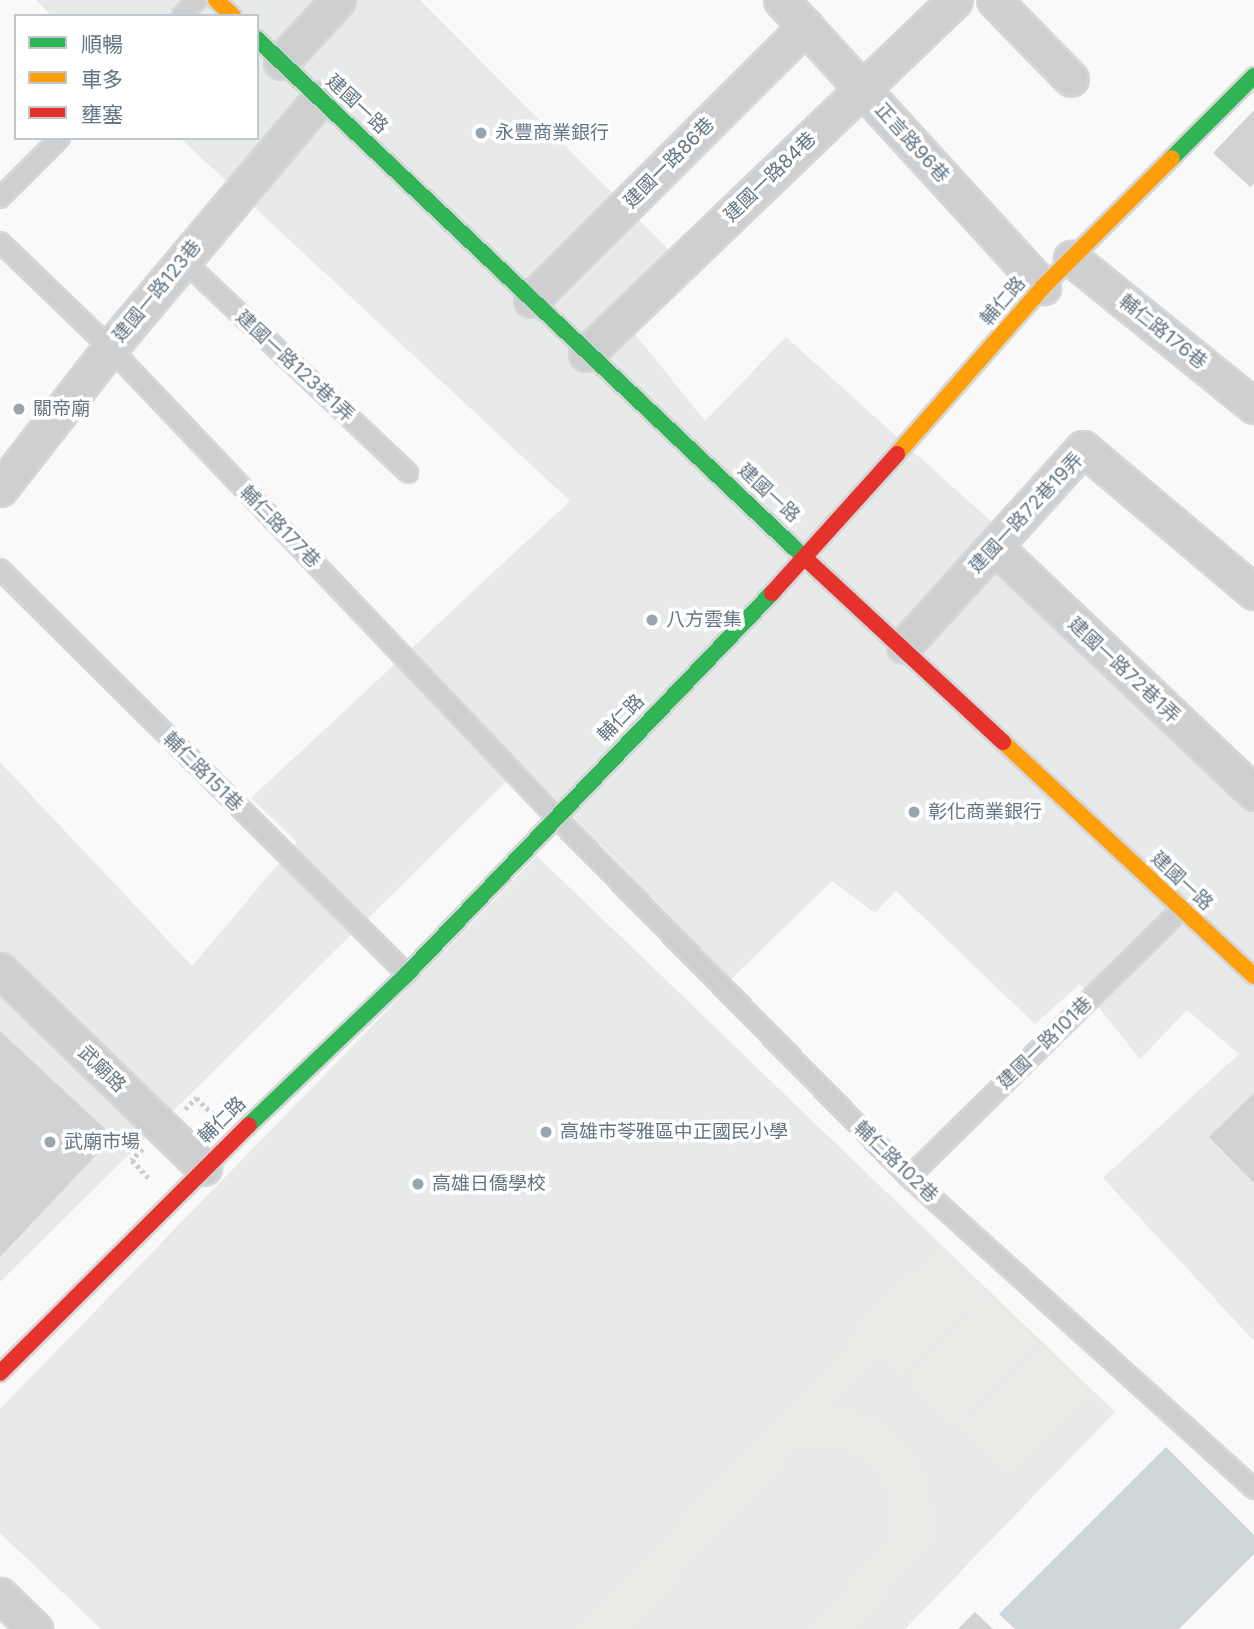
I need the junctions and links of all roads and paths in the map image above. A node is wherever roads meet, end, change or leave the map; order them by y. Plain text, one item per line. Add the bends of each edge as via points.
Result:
1 (197, 0) edge
2 (216, 0) edge
3 (338, 0) edge
4 (955, 0) edge
5 (995, 0) edge
6 (790, 7) edge
7 (184, 14) edge
8 (231, 14) edge
9 (259, 41) edge
10 (281, 62) junction
11 (1254, 76) edge
12 (1072, 79) dead end
13 (862, 88) junction
14 (320, 98) junction
15 (58, 140) edge
16 (0, 198) edge
17 (0, 242) edge
18 (1071, 258) junction
19 (183, 260) junction
20 (1043, 287) junction
21 (531, 300) junction
22 (110, 348) junction
23 (586, 354) junction
24 (1254, 406) edge
25 (408, 473) dead end
26 (0, 489) edge
27 (994, 546) junction
28 (807, 557) junction
29 (0, 569) edge
30 (1254, 592) edge
31 (904, 646) junction
32 (1254, 793) edge
33 (555, 816) junction
34 (1181, 910) junction
35 (0, 970) edge
36 (407, 974) junction
37 (1254, 975) edge
38 (204, 1168) junction
39 (909, 1177) junction
40 (0, 1373) edge
41 (1254, 1489) edge
42 (0, 1595) edge
43 (36, 1629) edge

1 - 7 lane
2 - 8 street
3 - 10 street
4 - 13 street, 建國一路84巷
5 - 12 street
6 - 13 street, 正言路96巷
6 - 21 street, 建國一路86巷
9 - 10 street, 建國一路
10 - 14 street, 建國一路
11 - 18 street, 輔仁路
13 - 20 street, 正言路96巷
13 - 23 street, 建國一路84巷
14 - 19 street, 建國一路123巷
14 - 21 street, 建國一路
15 - 16 lane
17 - 22 lane, 輔仁路177巷
18 - 20 street, 輔仁路
18 - 24 street, 輔仁路176巷
19 - 22 street, 建國一路123巷
19 - 25 lane, 建國一路123巷1弄
20 - 28 street, 輔仁路
21 - 23 street, 建國一路
22 - 26 street, 建國一路123巷
22 - 33 lane, 輔仁路177巷
23 - 28 street, 建國一路
27 - 30 street, 建國一路72巷19弄 via 1083,448
27 - 31 street, 建國一路72巷19弄
27 - 32 street, 建國一路72巷1弄
28 - 31 street, 建國一路
28 - 33 street, 輔仁路
29 - 36 lane, 輔仁路151巷
31 - 34 street, 建國一路
33 - 36 street, 輔仁路
33 - 39 lane, 輔仁路102巷
34 - 37 street, 建國一路
34 - 39 lane, 建國一路101巷
35 - 38 street, 武廟路
36 - 38 street, 輔仁路
38 - 40 street, 輔仁路
39 - 41 lane, 輔仁路102巷
42 - 43 street

